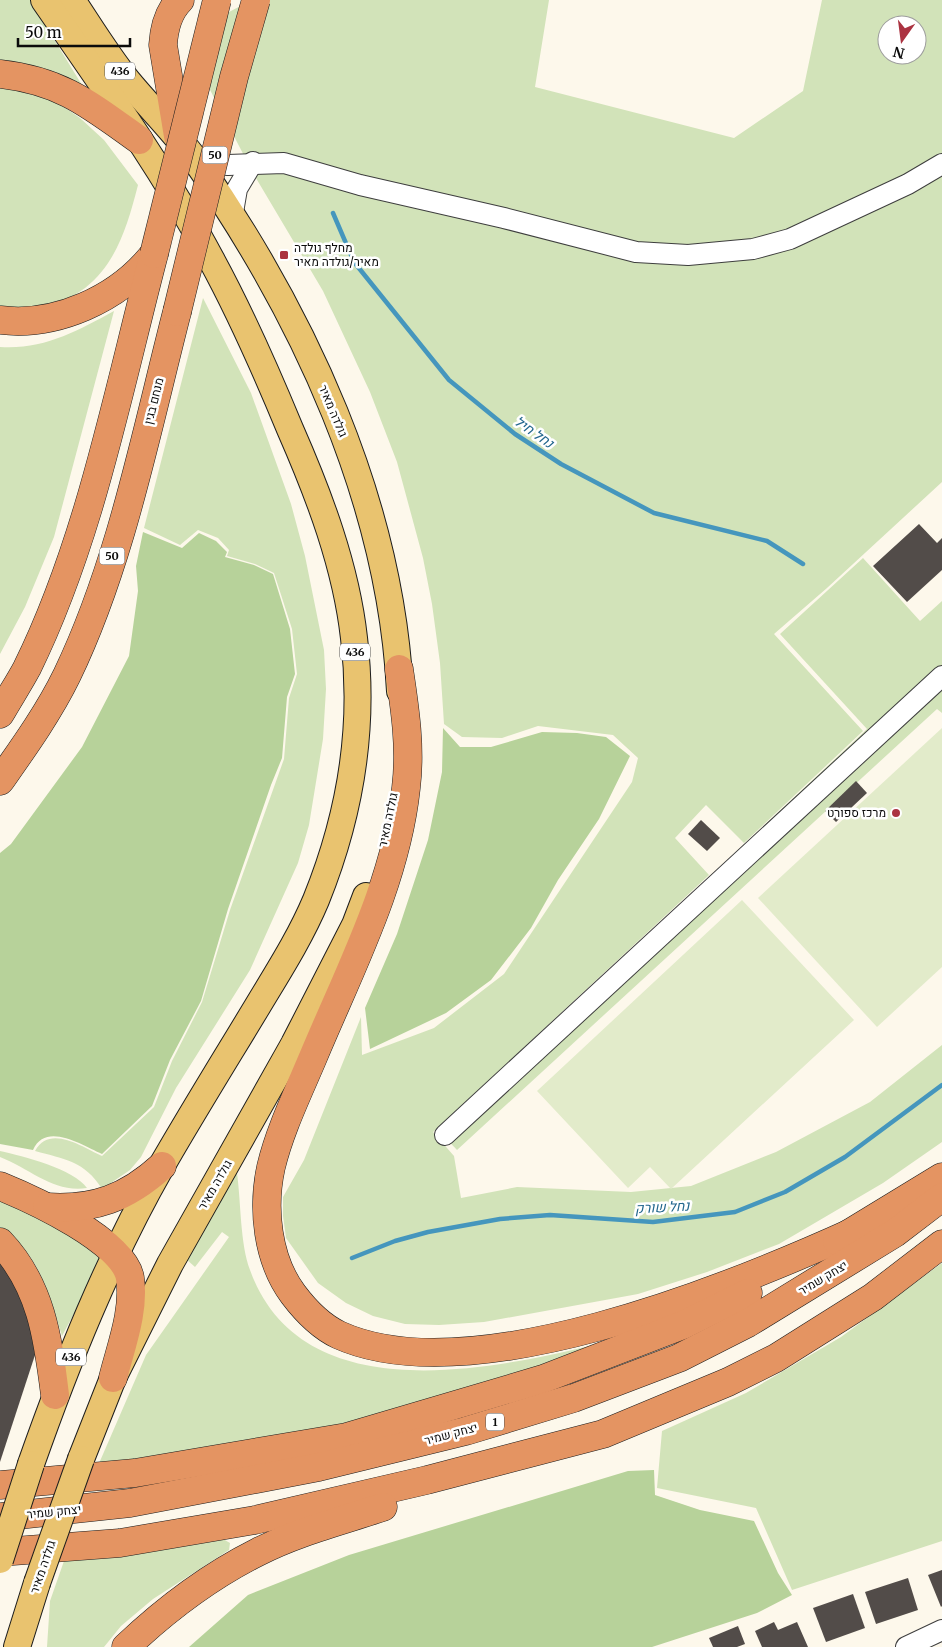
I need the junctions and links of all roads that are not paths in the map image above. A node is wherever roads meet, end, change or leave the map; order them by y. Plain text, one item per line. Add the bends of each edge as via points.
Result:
1 (44, 0) edge
2 (72, 0) edge
3 (180, 0) edge
4 (217, 0) edge
5 (256, 0) edge
6 (0, 74) edge
7 (178, 136) junction
8 (139, 140) junction
9 (196, 162) junction
10 (252, 162) junction
11 (942, 164) edge
12 (232, 218) junction
13 (154, 254) junction
14 (0, 320) edge
15 (399, 669) junction
16 (942, 676) edge
17 (0, 714) edge
18 (0, 780) edge
19 (445, 1135) dead end
20 (162, 1166) junction
21 (942, 1177) edge
22 (0, 1186) edge
23 (942, 1197) edge
24 (46, 1207) junction
25 (853, 1232) junction
26 (0, 1242) edge
27 (942, 1244) edge
28 (116, 1252) junction
29 (113, 1378) junction
30 (55, 1395) junction
31 (603, 1434) junction
32 (0, 1485) edge
33 (0, 1517) edge
34 (0, 1552) edge
35 (0, 1560) edge
36 (942, 1630) edge
37 (17, 1647) edge
38 (126, 1647) edge
39 (906, 1647) edge

1 - 8 main road, 436
2 - 7 main road, גולדה מאיר / 436 via 129,82
3 - 7 highway via 169,18 162,45
4 - 13 highway, bridge
5 - 18 highway, מנחם בגין / 50, bridge via 124,519 98,600 67,676 28,742
6 - 8 highway via 59,87
7 - 9 main road, גולדה מאיר / 436
8 - 20 main road, 436 via 210,257 271,383 310,474 345,590 354,636 358,717 352,782 337,841 315,903 284,963
9 - 10 street via 228,165
9 - 12 main road, גולדה מאיר / 436
10 - 11 street via 284,163 360,185 636,252 688,255 754,249 790,238 908,184
10 - 12 street via 237,189
12 - 15 main road, גולדה מאיר / 436 via 267,275 301,342 358,472 386,580
13 - 14 highway via 118,288 75,311 42,320
13 - 17 highway via 80,530 26,668
15 - 25 highway via 408,754 407,788 397,838 362,942 271,1166 267,1198 269,1233 275,1260 286,1285 298,1301 315,1319 339,1335 371,1345 432,1352 512,1345 547,1340 657,1309 728,1284
15 - 29 main road, גולדה מאיר / 436 via 400,740 395,788 376,873 355,925 290,1052 170,1264
16 - 19 street
20 - 24 highway via 135,1188 113,1200 74,1207
20 - 28 main road, 436
21 - 25 highway
22 - 24 highway
23 - 33 highway, יצחק שמיר / 1 via 895,1233 748,1323 679,1358 574,1398 466,1431 319,1467 130,1504
24 - 28 highway
25 - 32 highway via 745,1295 683,1325 543,1379 436,1412 347,1437 273,1451 135,1473
26 - 30 highway via 13,1256 35,1297 47,1337
27 - 31 highway via 873,1298 776,1358 728,1382
28 - 29 highway via 126,1266 131,1290 129,1314
28 - 30 main road, 436
29 - 37 main road, גולדה מאיר / 436, bridge via 81,1459
30 - 35 main road, 436, bridge
31 - 34 highway via 255,1520 120,1543
31 - 38 highway via 259,1551 232,1565 158,1617
36 - 39 street

